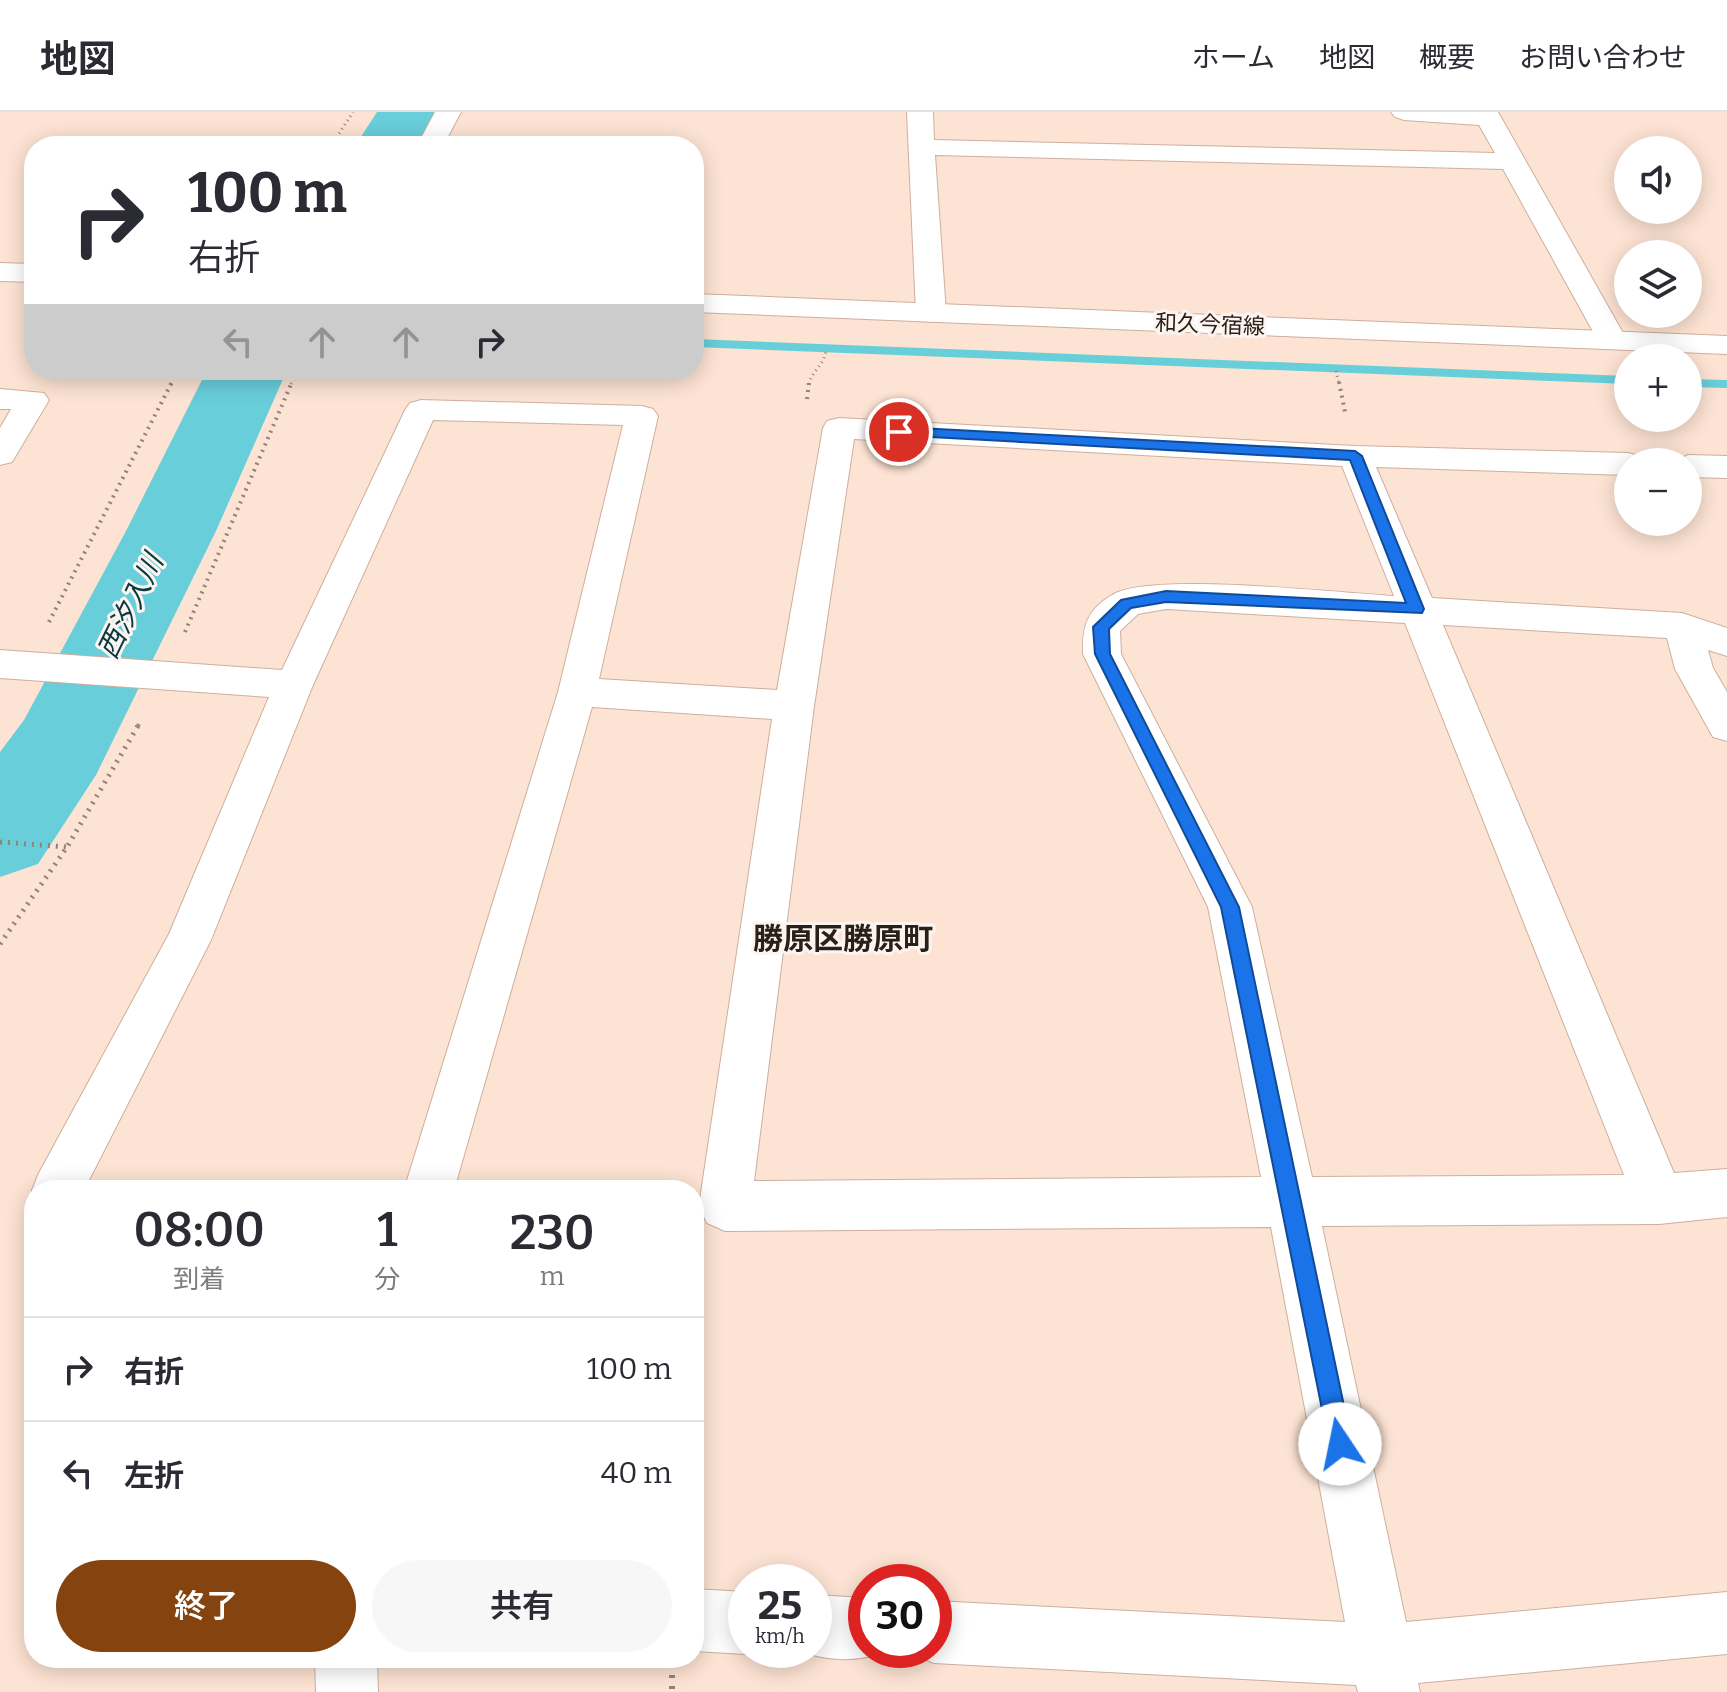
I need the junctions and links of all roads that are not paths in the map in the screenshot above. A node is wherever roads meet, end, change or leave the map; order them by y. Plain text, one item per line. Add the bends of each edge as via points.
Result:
1 (448, 112) edge
2 (920, 112) edge
3 (1404, 112) edge
4 (1487, 115) edge
5 (435, 136) edge
6 (921, 147) junction
7 (1514, 161) junction
8 (0, 272) edge
9 (24, 273) edge
10 (704, 303) edge
11 (931, 313) junction
12 (1612, 340) junction
13 (1727, 345) edge
14 (0, 399) edge
15 (0, 455) edge
16 (1355, 456) junction
17 (1614, 464) edge
18 (1702, 466) edge
19 (1727, 467) edge
20 (1416, 609) junction
21 (1682, 626) junction
22 (1727, 643) edge
23 (12, 664) edge
24 (294, 685) junction
25 (577, 692) junction
26 (794, 706) junction
27 (1727, 726) edge
28 (62, 1180) edge
29 (432, 1180) edge
30 (1727, 1193) edge
31 (1659, 1199) junction
32 (1292, 1203) junction
33 (704, 1621) edge
34 (728, 1622) edge
35 (1727, 1623) edge
36 (952, 1634) edge
37 (346, 1668) edge
38 (1385, 1674) edge
39 (347, 1692) edge

1 - 5 street
2 - 6 street
3 - 4 street
4 - 7 street
6 - 7 street
6 - 11 street
7 - 12 street
8 - 9 street
10 - 11 street, 和久今宿線
11 - 12 street, 和久今宿線
12 - 13 street, 和久今宿線
14 - 15 street via 33,400
16 - 17 street
16 - 20 street
16 - 26 street via 839,428
18 - 19 street
20 - 21 street
20 - 31 street
20 - 32 street via 1166,596 1127,603 1101,627 1102,654 1230,907
21 - 22 street
21 - 27 street via 1694,669
23 - 24 street
24 - 25 street via 421,410 642,416
24 - 28 street via 189,940
25 - 26 street
25 - 29 street
26 - 32 street via 725,1206
30 - 31 street
31 - 32 street
32 - 38 street
33 - 34 street
35 - 38 street
36 - 38 street
37 - 39 street

